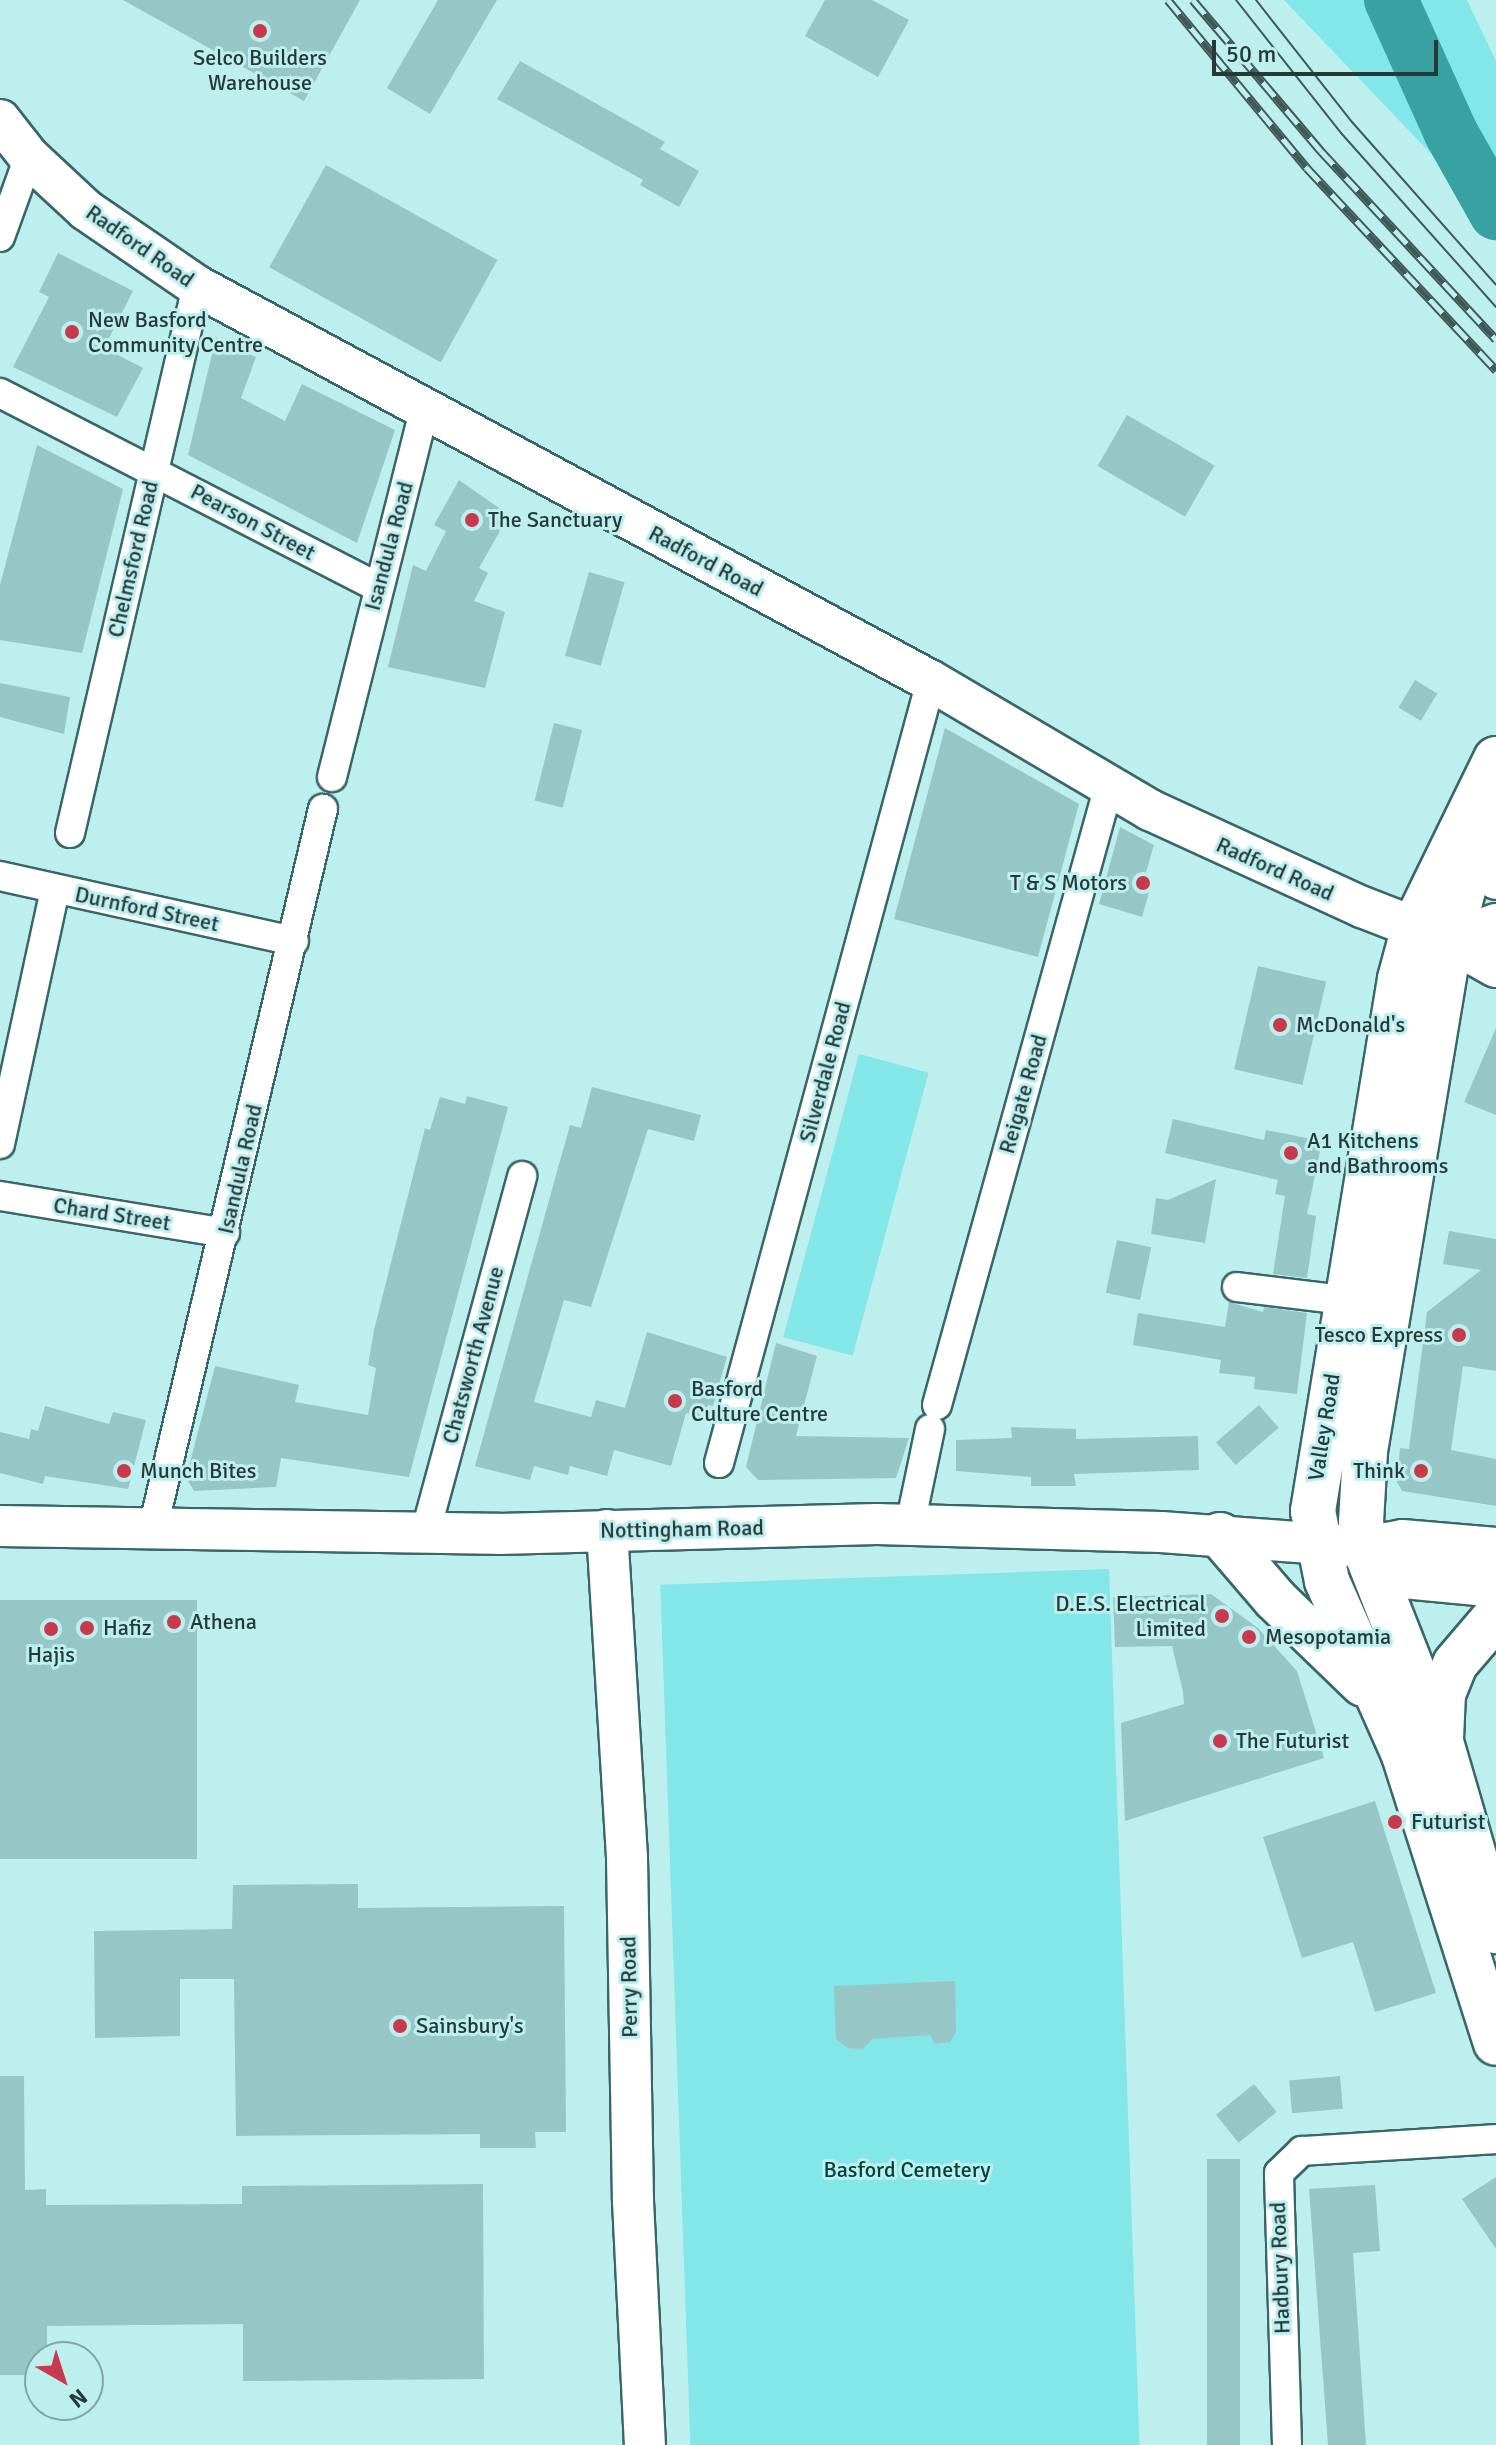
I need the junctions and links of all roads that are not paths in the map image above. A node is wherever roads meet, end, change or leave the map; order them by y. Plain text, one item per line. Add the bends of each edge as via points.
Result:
1 (0, 120) edge
2 (29, 157) junction
3 (0, 237) edge
4 (197, 286) junction
5 (0, 393) edge
6 (424, 410) junction
7 (154, 469) junction
8 (377, 587) junction
9 (931, 681) junction
10 (1496, 759) edge
11 (332, 777) dead end
12 (1110, 782) junction
13 (1478, 802) junction
14 (323, 809) dead end
15 (70, 833) dead end
16 (0, 876) edge
17 (1496, 879) edge
18 (55, 890) junction
19 (1496, 924) edge
20 (1432, 934) junction
21 (294, 941) junction
22 (1496, 967) edge
23 (0, 1144) edge
24 (522, 1176) dead end
25 (0, 1196) edge
26 (225, 1233) junction
27 (1237, 1287) dead end
28 (1345, 1300) junction
29 (719, 1463) dead end
30 (910, 1525) junction
31 (0, 1526) edge
32 (153, 1528) junction
33 (607, 1530) junction
34 (425, 1534) junction
35 (1220, 1535) junction
36 (1320, 1543) junction
37 (1364, 1547) junction
38 (1496, 1548) edge
39 (1496, 1587) edge
40 (1496, 1616) edge
41 (1382, 1702) junction
42 (1441, 1742) junction
43 (1496, 1931) edge
44 (1496, 2043) edge
45 (1496, 2139) edge
46 (645, 2445) edge
47 (1287, 2445) edge

1 - 2 street, Radford Road
2 - 3 street
2 - 4 street, Radford Road via 113,231
4 - 6 street, Radford Road
4 - 7 street, Chelmsford Road
5 - 7 street, Pearson Street
6 - 8 street, Isandula Road
6 - 9 street, Radford Road
7 - 8 street, Pearson Street
7 - 15 street, Chelmsford Road
8 - 11 street, Isandula Road
9 - 12 street, Radford Road
9 - 29 street, Silverdale Road
10 - 13 highway, Valley Road
12 - 20 street, Radford Road via 1150,810 1234,851
12 - 30 street, Reigate Road via 934,1417
13 - 17 street via 1484,852
13 - 20 highway, Valley Road
14 - 21 street, Isandula Road
16 - 18 street, Durnford Street
18 - 21 street, Durnford Street
18 - 23 street
19 - 20 street
20 - 22 street, Radford Road
20 - 28 highway, Valley Road via 1400,979
20 - 37 highway, Valley Road via 1365,1451
21 - 26 street, Isandula Road
24 - 34 street, Chatsworth Avenue
25 - 26 street, Chard Street
26 - 32 street, Isandula Road
27 - 28 street
28 - 36 highway, Valley Road via 1313,1490
30 - 33 street, Nottingham Road
30 - 35 street, Nottingham Road
31 - 32 street, Nottingham Road
32 - 34 street, Nottingham Road
33 - 34 street, Nottingham Road
33 - 46 street, Perry Road via 627,1858 633,2201
35 - 36 street, Nottingham Road
35 - 41 highway via 1275,1599
36 - 37 street, Nottingham Road
36 - 41 highway, Valley Road via 1327,1581
37 - 38 street, Nottingham Road via 1402,1540
37 - 39 street via 1393,1577
37 - 42 highway, Valley Road
40 - 42 highway via 1455,1664 1443,1694
41 - 44 highway, Valley Road via 1427,1818
42 - 43 highway, Valley Road
45 - 47 street, Hadbury Road via 1302,2151 1279,2173

